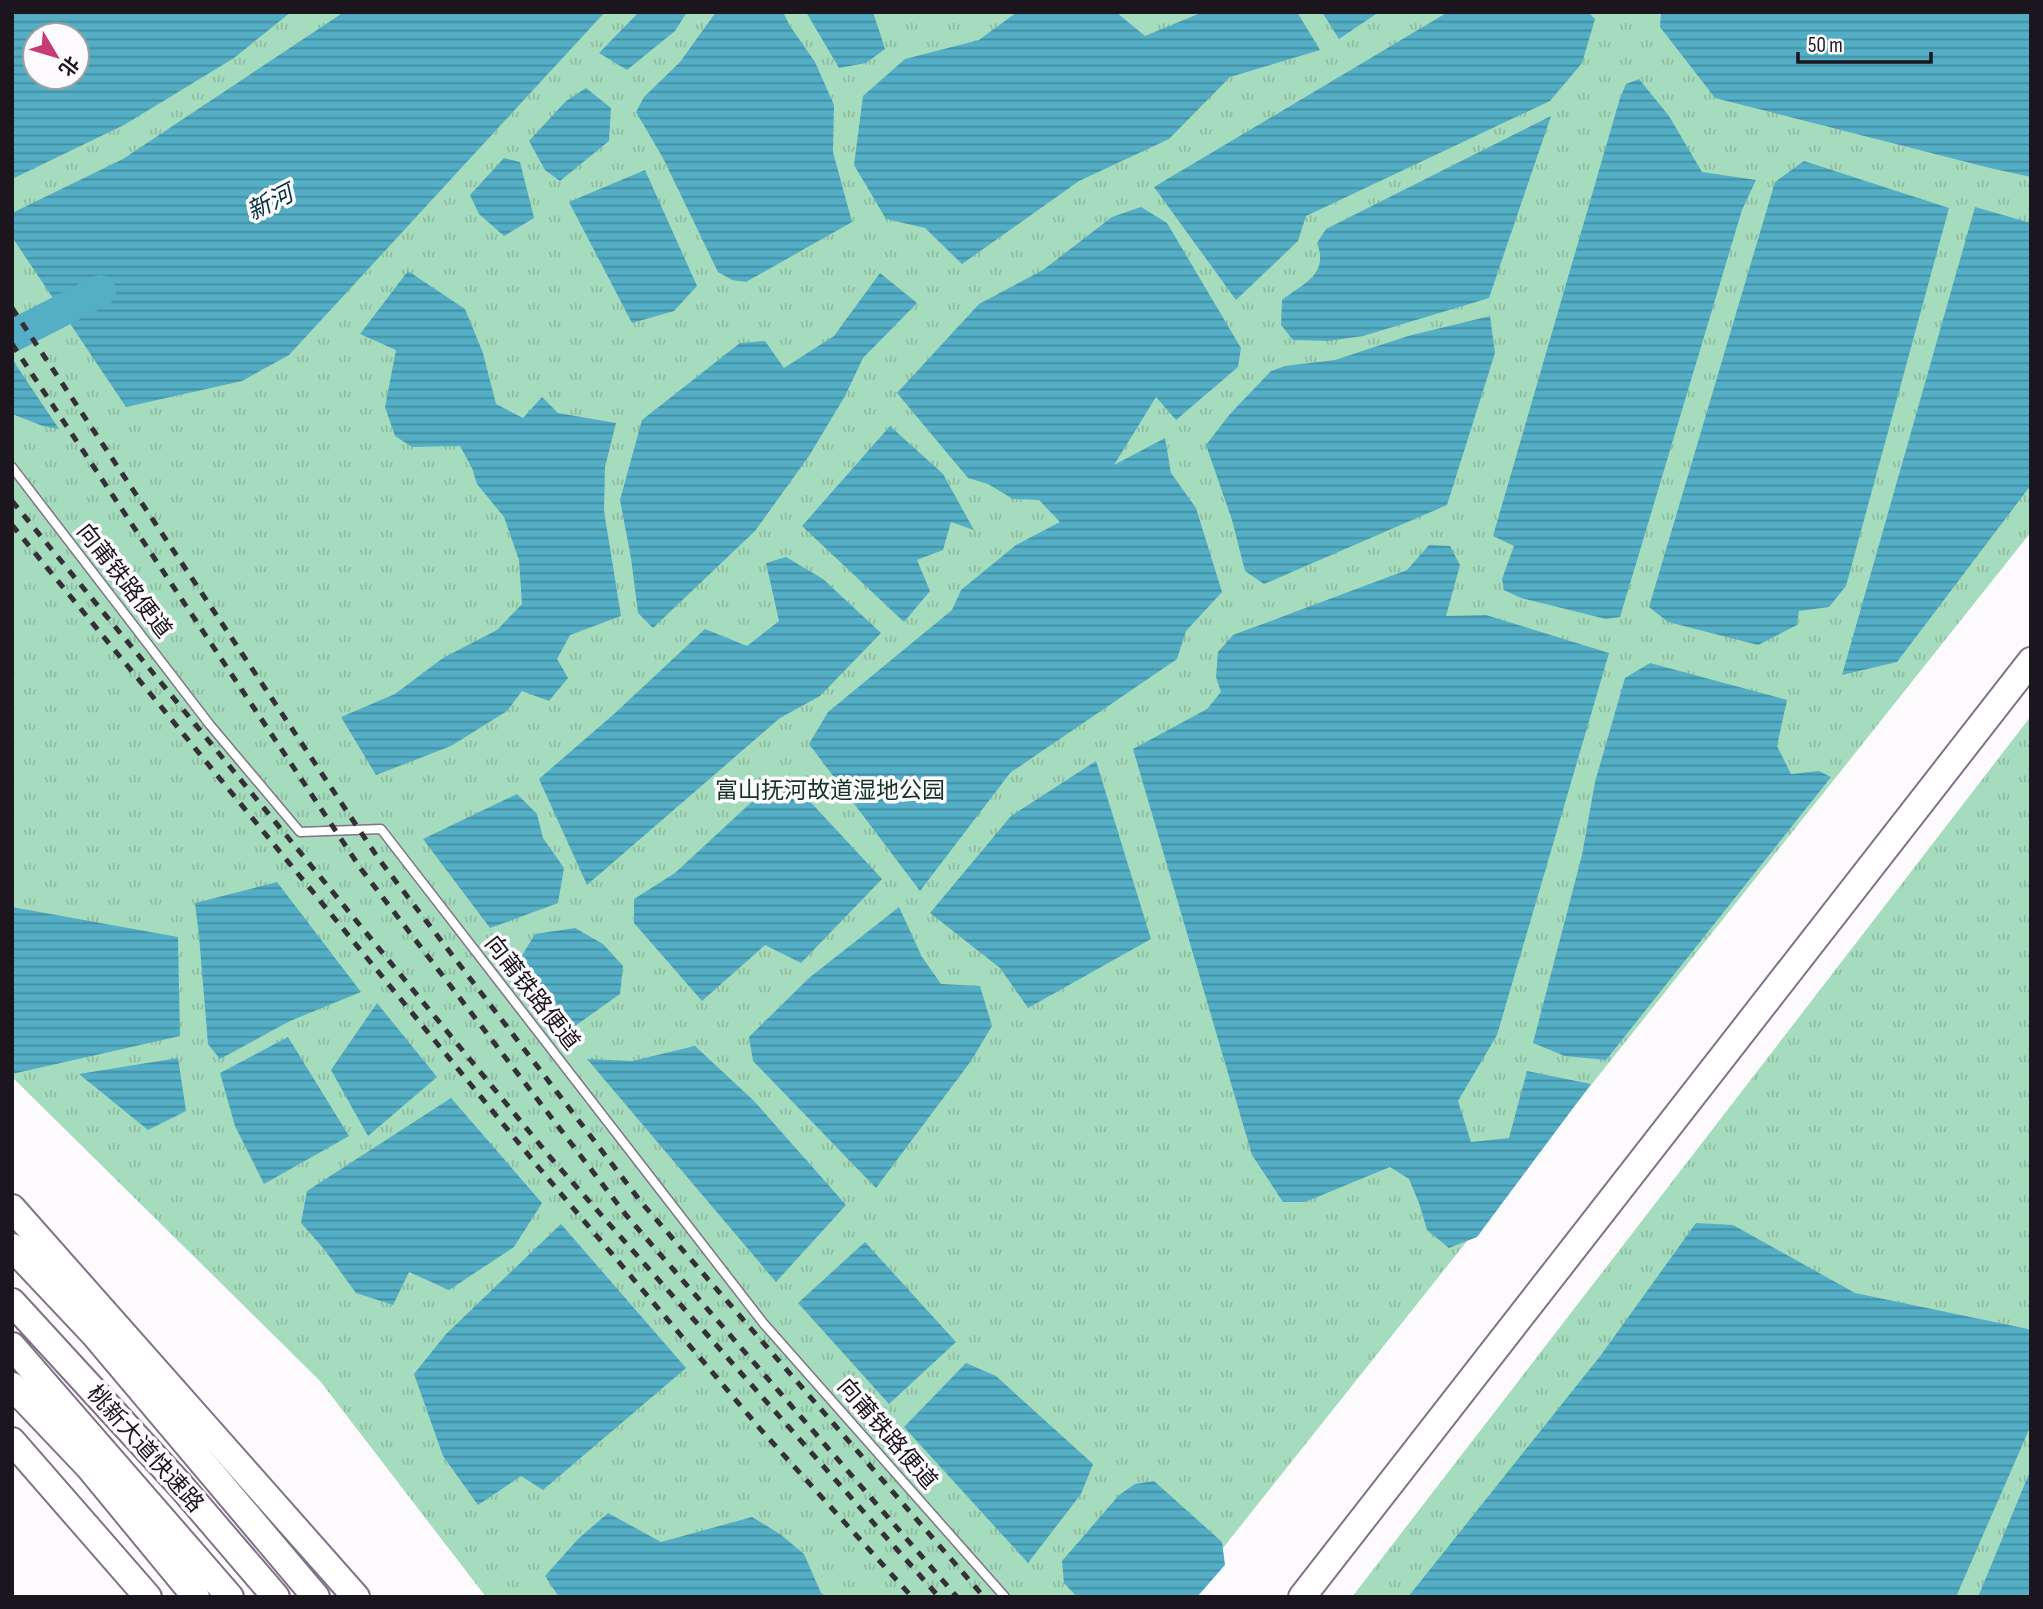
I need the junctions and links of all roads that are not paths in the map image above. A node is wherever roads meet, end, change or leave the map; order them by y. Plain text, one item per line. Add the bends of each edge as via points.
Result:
1 (12, 467) edge
2 (2031, 662) edge
3 (12, 1208) edge
4 (12, 1247) edge
5 (12, 1302) edge
6 (12, 1346) edge
7 (12, 1386) edge
8 (12, 1441) edge
9 (148, 1597) edge
10 (196, 1597) edge
11 (230, 1597) edge
12 (276, 1597) edge
13 (316, 1597) edge
14 (356, 1597) edge
15 (1005, 1597) edge
16 (1302, 1597) edge

1 - 15 lane, 向莆铁路便道 via 210,725 300,832 381,829 764,1324
2 - 16 main road
3 - 14 main road
4 - 13 main road via 95,1335
5 - 12 main road, 桃新大道快速路
6 - 11 main road, 桃新大道快速路
7 - 10 main road via 89,1467
8 - 9 main road

